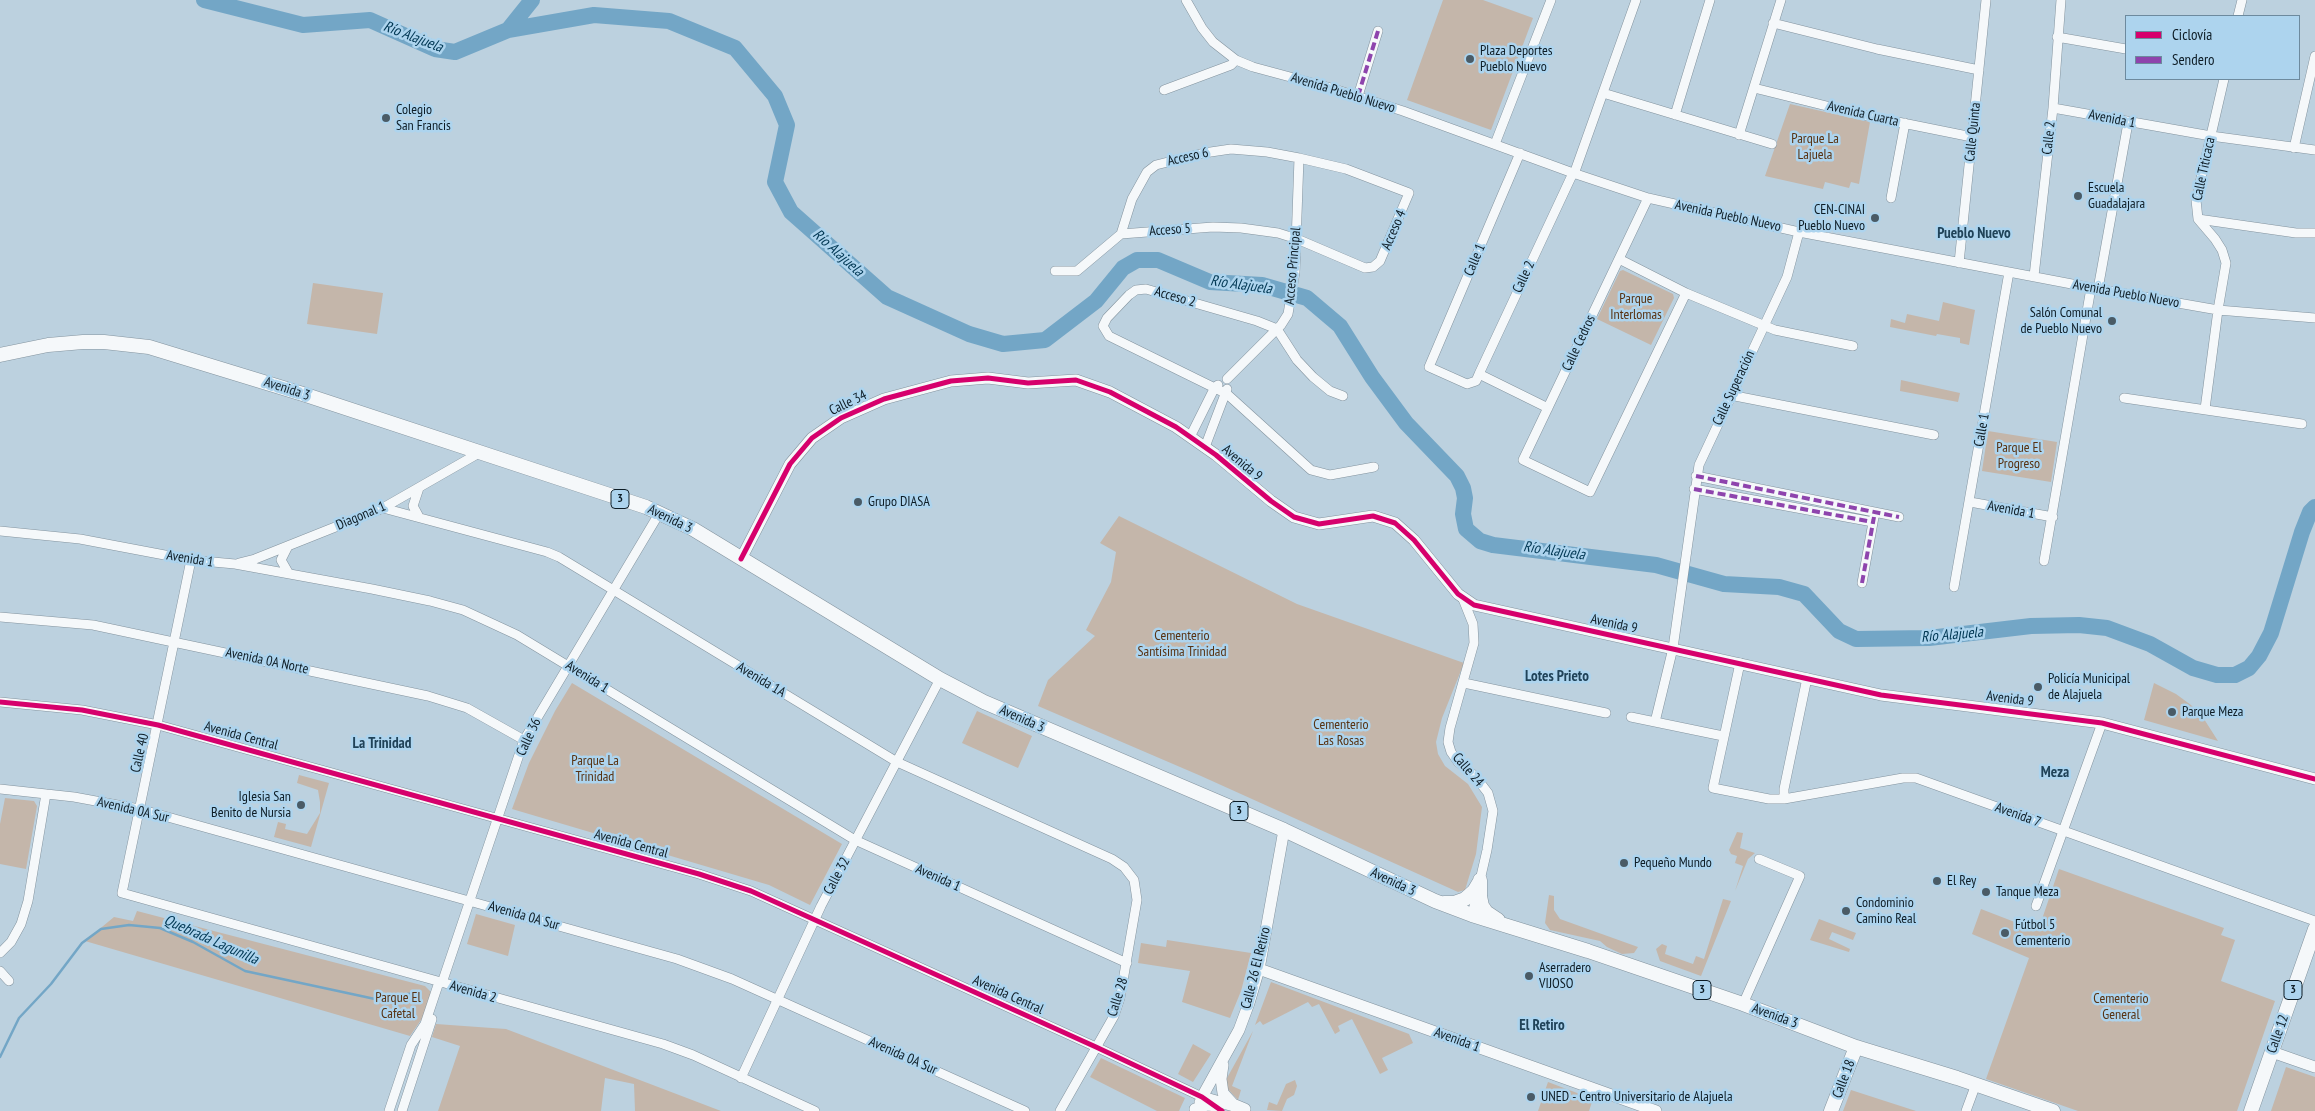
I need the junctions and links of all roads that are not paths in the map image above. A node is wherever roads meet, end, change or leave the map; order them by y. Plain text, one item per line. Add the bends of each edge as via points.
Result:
1 (1186, 0) edge
2 (1551, 0) edge
3 (1636, 0) edge
4 (1710, 0) edge
5 (1781, 0) edge
6 (2061, 0) edge
7 (2242, 0) edge
8 (1984, 1) edge
9 (2238, 15) edge
10 (1773, 23) junction
11 (1378, 31) dead end
12 (2057, 37) junction
13 (2125, 49) edge
14 (2315, 56) edge
15 (1236, 60) junction
16 (1979, 70) junction
17 (2224, 80) edge
18 (1754, 88) junction
19 (1164, 90) dead end
20 (1603, 94) junction
21 (1358, 96) junction
22 (2053, 108) junction
23 (1675, 114) junction
24 (2128, 123) junction
25 (1905, 124) junction
26 (1739, 135) junction
27 (2211, 136) junction
28 (1972, 137) junction
29 (1495, 144) junction
30 (1772, 144) dead end
31 (2294, 148) junction
32 (2315, 150) edge
33 (1520, 153) junction
34 (1299, 158) junction
35 (1574, 174) junction
36 (1648, 198) junction
37 (1891, 198) dead end
38 (2198, 218) junction
39 (1799, 232) junction
40 (1121, 234) junction
41 (2315, 234) edge
42 (1297, 239) junction
43 (1619, 259) junction
44 (1960, 263) junction
45 (1055, 271) dead end
46 (2009, 272) junction
47 (2034, 276) junction
48 (2094, 289) junction
49 (1686, 293) junction
50 (2218, 310) junction
51 (2315, 318) edge
52 (1764, 326) junction
53 (1277, 329) junction
54 (1854, 346) dead end
55 (0, 355) edge
56 (977, 378) joint
57 (1477, 378) junction
58 (1221, 390) junction
59 (1730, 395) junction
60 (1343, 396) dead end
61 (2124, 398) dead end
62 (1548, 408) junction
63 (2205, 409) junction
64 (2302, 424) dead end
65 (1934, 434) dead end
66 (1190, 437) junction
67 (1205, 448) junction
68 (479, 453) junction
69 (1374, 467) dead end
70 (1696, 476) junction
71 (419, 488) junction
72 (1694, 489) junction
73 (1970, 502) junction
74 (383, 508) junction
75 (660, 512) junction
76 (1875, 512) junction
77 (419, 517) junction
78 (1899, 517) dead end
79 (2053, 517) junction
80 (1873, 522) junction
81 (0, 530) edge
82 (288, 546) junction
83 (741, 559) junction
84 (191, 560) junction
85 (2044, 561) dead end
86 (235, 564) junction
87 (289, 574) junction
88 (1862, 583) dead end
89 (1954, 587) dead end
90 (614, 590) junction
91 (1463, 599) junction
92 (1489, 609) junction
93 (0, 616) edge
94 (1472, 624) junction
95 (175, 642) junction
96 (1673, 648) junction
97 (1740, 663) junction
98 (568, 666) junction
99 (1807, 678) junction
100 (940, 679) junction
101 (1464, 683) junction
102 (0, 702) edge
103 (1606, 712) dead end
104 (1631, 716) dead end
105 (1655, 722) junction
106 (2102, 724) junction
107 (158, 725) junction
108 (1723, 736) junction
109 (524, 740) junction
110 (897, 762) junction
111 (2315, 778) edge
112 (0, 789) edge
113 (46, 794) junction
114 (1784, 799) junction
115 (139, 810) junction
116 (497, 818) junction
117 (1284, 830) junction
118 (2063, 831) junction
119 (855, 840) junction
120 (1759, 860) dead end
121 (1130, 874) joint
122 (1480, 880) junction
123 (122, 894) joint
124 (469, 900) junction
125 (1435, 901) junction
126 (2036, 906) dead end
127 (1472, 915) junction
128 (814, 919) junction
129 (2315, 921) edge
130 (1511, 928) junction
131 (2315, 929) edge
132 (0, 953) edge
133 (1127, 963) junction
134 (1259, 969) junction
135 (0, 971) edge
136 (9, 980) dead end
137 (441, 983) junction
138 (777, 1000) junction
139 (1743, 1004) junction
140 (1856, 1046) junction
141 (1096, 1047) junction
142 (2272, 1052) junction
143 (1224, 1058) junction
144 (2315, 1067) edge
145 (741, 1078) junction
146 (1976, 1084) junction
147 (1202, 1098) junction
148 (1217, 1108) edge
149 (1195, 1110) edge
150 (1243, 1110) edge
151 (389, 1111) edge
152 (402, 1111) edge
153 (815, 1111) edge
154 (1025, 1111) edge
155 (1060, 1111) edge
156 (1656, 1111) edge
157 (1831, 1111) edge
158 (1966, 1111) edge
159 (2053, 1111) edge
160 (2250, 1111) edge

1 - 15 street, Avenida Pueblo Nuevo via 1213,42
2 - 29 street
3 - 20 street, Calle 2
4 - 23 street
5 - 10 street
6 - 12 street, Calle 2
7 - 9 street
8 - 16 street, Calle Quinta
10 - 16 street
10 - 18 street
11 - 21 street
12 - 13 street
12 - 22 street, Calle 2
14 - 31 street
15 - 19 street via 1231,65
15 - 21 street, Avenida Pueblo Nuevo
16 - 28 street, Calle Quinta
17 - 27 street, Calle Titicaca
18 - 25 street, Avenida Cuarta
18 - 26 street
20 - 23 street
20 - 35 street, Calle 2
21 - 29 street, Avenida Pueblo Nuevo
22 - 24 street, Avenida 1
22 - 47 street, Calle 2
23 - 26 street
24 - 27 street, Avenida 1
24 - 48 street
25 - 28 street, Avenida Cuarta
25 - 37 street
26 - 30 street
27 - 31 street, Avenida 1
27 - 38 street, Calle Titicaca via 2196,200
28 - 44 street, Calle Quinta
29 - 33 street, Avenida Pueblo Nuevo
31 - 32 street, Avenida 1
33 - 35 street, Avenida Pueblo Nuevo
33 - 57 street, Calle 1 via 1429,367 1467,384
34 - 40 street, Acceso 6 via 1232,149 1156,165 1139,183
34 - 42 street, Acceso Principal
34 - 42 street, Acceso 4 via 1346,169 1409,193 1380,261 1373,267 1365,268
35 - 36 street, Avenida Pueblo Nuevo
35 - 57 street, Calle 2
36 - 39 street, Avenida Pueblo Nuevo
36 - 43 street, Calle Cedros
38 - 41 street
38 - 50 street, Calle Titicaca via 2216,239 2226,264
39 - 44 street, Avenida Pueblo Nuevo
39 - 52 street, Calle Superación via 1790,268
40 - 42 street, Acceso 5 via 1232,228
40 - 45 street via 1077,270
42 - 53 street, Acceso Principal via 1290,306 1285,320
43 - 49 street
43 - 62 street, Calle Cedros
44 - 46 street, Avenida Pueblo Nuevo
46 - 47 street, Avenida Pueblo Nuevo
46 - 73 street, Calle 1
47 - 48 street, Avenida Pueblo Nuevo
48 - 50 street, Avenida Pueblo Nuevo
48 - 79 street
49 - 52 street
49 - 62 street, Calle Cedros via 1590,492 1523,460
50 - 51 street, Avenida Pueblo Nuevo
50 - 63 street, Calle Titicaca
52 - 54 street
52 - 59 street, Calle Superación
53 - 58 street, Acceso Principal
53 - 58 street, Acceso 2 via 1146,289 1128,295 1107,318 1103,326 1110,336
53 - 60 street via 1313,378
55 - 68 main road, Avenida 3 / 3 via 83,342 149,347
56 - 66 street, Avenida 9 via 1028,383 1086,382
56 - 83 street, Calle 34 via 921,388 884,399 826,427 790,464
57 - 62 street
58 - 66 street, Acceso Principal
58 - 67 street, Acceso Principal
58 - 69 street via 1310,470 1330,475
59 - 65 street
59 - 70 street, Calle Superación
61 - 63 street
63 - 64 street
66 - 67 street, Avenida 9
67 - 91 street, Avenida 9 via 1283,511 1305,522 1328,524 1373,516 1395,523 1414,540
68 - 71 street, Diagonal 1
68 - 75 main road, Avenida 3 / 3
70 - 72 street, Calle Superación
70 - 76 street
71 - 74 street, Diagonal 1
71 - 77 street via 413,506
72 - 80 street
72 - 96 street, Calle Superación
73 - 79 street, Avenida 1
73 - 89 street, Calle 1
74 - 77 street, Avenida 1A
74 - 82 street, Diagonal 1
75 - 83 main road, Avenida 3 / 3
75 - 90 street, Calle 36
76 - 78 street
76 - 80 street
77 - 90 street, Avenida 1A via 554,555
79 - 85 street
80 - 88 street
81 - 84 street, Avenida 1 via 80,539
82 - 86 street, Diagonal 1
82 - 87 street via 281,560
83 - 100 main road, Avenida 3 / 3
84 - 86 street, Avenida 1
84 - 95 street, Calle 40
86 - 87 street, Avenida 1
87 - 98 street, Avenida 1 via 463,610 517,635
90 - 98 street, Calle 36
90 - 110 street, Avenida 1A
91 - 92 street, Avenida 9
91 - 94 street, Calle 24
92 - 94 street via 1476,614
92 - 96 street, Avenida 9
93 - 95 street, Avenida 0A Norte via 93,625
94 - 101 street, Calle 24 via 1474,649
95 - 107 street, Calle 40
95 - 109 street, Avenida 0A Norte via 452,703
96 - 97 street, Avenida 9
96 - 105 street, Calle Superación
97 - 99 street, Avenida 9
97 - 108 street
98 - 109 street, Calle 36
98 - 119 street, Avenida 1
99 - 106 street, Avenida 9 via 1881,695
99 - 114 street
100 - 110 street, Calle 32
100 - 117 main road, Avenida 3 / 3 via 1011,715
101 - 103 street
101 - 122 street, Calle 24 via 1448,742 1458,762 1480,783 1492,804 1493,820
102 - 107 street, Avenida Central via 82,710
104 - 105 street
105 - 108 street
106 - 111 street, Avenida 9
106 - 118 street
107 - 115 street, Calle 40
107 - 116 street, Avenida Central
108 - 114 street, Avenida 7 via 1713,788
109 - 116 street, Calle 36
110 - 119 street, Calle 32
110 - 121 street, Avenida 1A via 1112,859
112 - 113 street, Avenida 0A Sur
113 - 115 street, Avenida 0A Sur
113 - 132 street via 22,924
114 - 118 street, Avenida 7 via 1916,778
115 - 123 street, Calle 40
115 - 124 street, Avenida 0A Sur
116 - 124 street, Calle 36
116 - 128 street, Avenida Central via 698,874 751,891
117 - 125 main road, Avenida 3 / 3
117 - 134 street, Calle 26 El Retiro
118 - 126 street
118 - 129 street, Avenida 7
119 - 128 street, Calle 32
119 - 133 street, Avenida 1
120 - 139 street via 1800,876
121 - 133 street, Calle 28 via 1137,890 1137,900
122 - 125 main road via 1474,891 1460,901
122 - 127 street, Calle 24
122 - 130 main road via 1484,909
123 - 137 street, Avenida 2
124 - 137 street, Calle 36
124 - 138 street, Avenida 0A Sur via 677,959
125 - 127 main road, Avenida 3 / 3
127 - 130 main road, Avenida 3 / 3
128 - 138 street, Calle 32
128 - 141 street, Avenida Central
130 - 139 main road, Avenida 3 / 3
131 - 142 main road, Calle 12 / 3
133 - 141 street, Calle 28 via 1117,1007
134 - 143 street, Calle 26 El Retiro via 1244,1018
134 - 156 street, Avenida 1
135 - 136 street
137 - 145 street, Avenida 2 via 663,1044
137 - 151 street via 426,1024 412,1045
137 - 152 street
138 - 145 street, Calle 32
138 - 154 street, Avenida 0A Sur
139 - 140 main road, Avenida 3 / 3
140 - 146 main road, Avenida 3 / 3
140 - 157 main road, Calle 18
141 - 147 street, Avenida Central
141 - 155 street, Calle 28
142 - 144 street
142 - 160 main road, Calle 12 / 3
143 - 147 street, Calle 26 El Retiro
143 - 150 street via 1223,1093
145 - 153 street, Avenida 2
146 - 158 street
146 - 159 main road, Avenida 3 / 3
147 - 148 street, Avenida Central
147 - 149 street
147 - 150 street, Avenida Central
148 - 149 street
148 - 150 street

